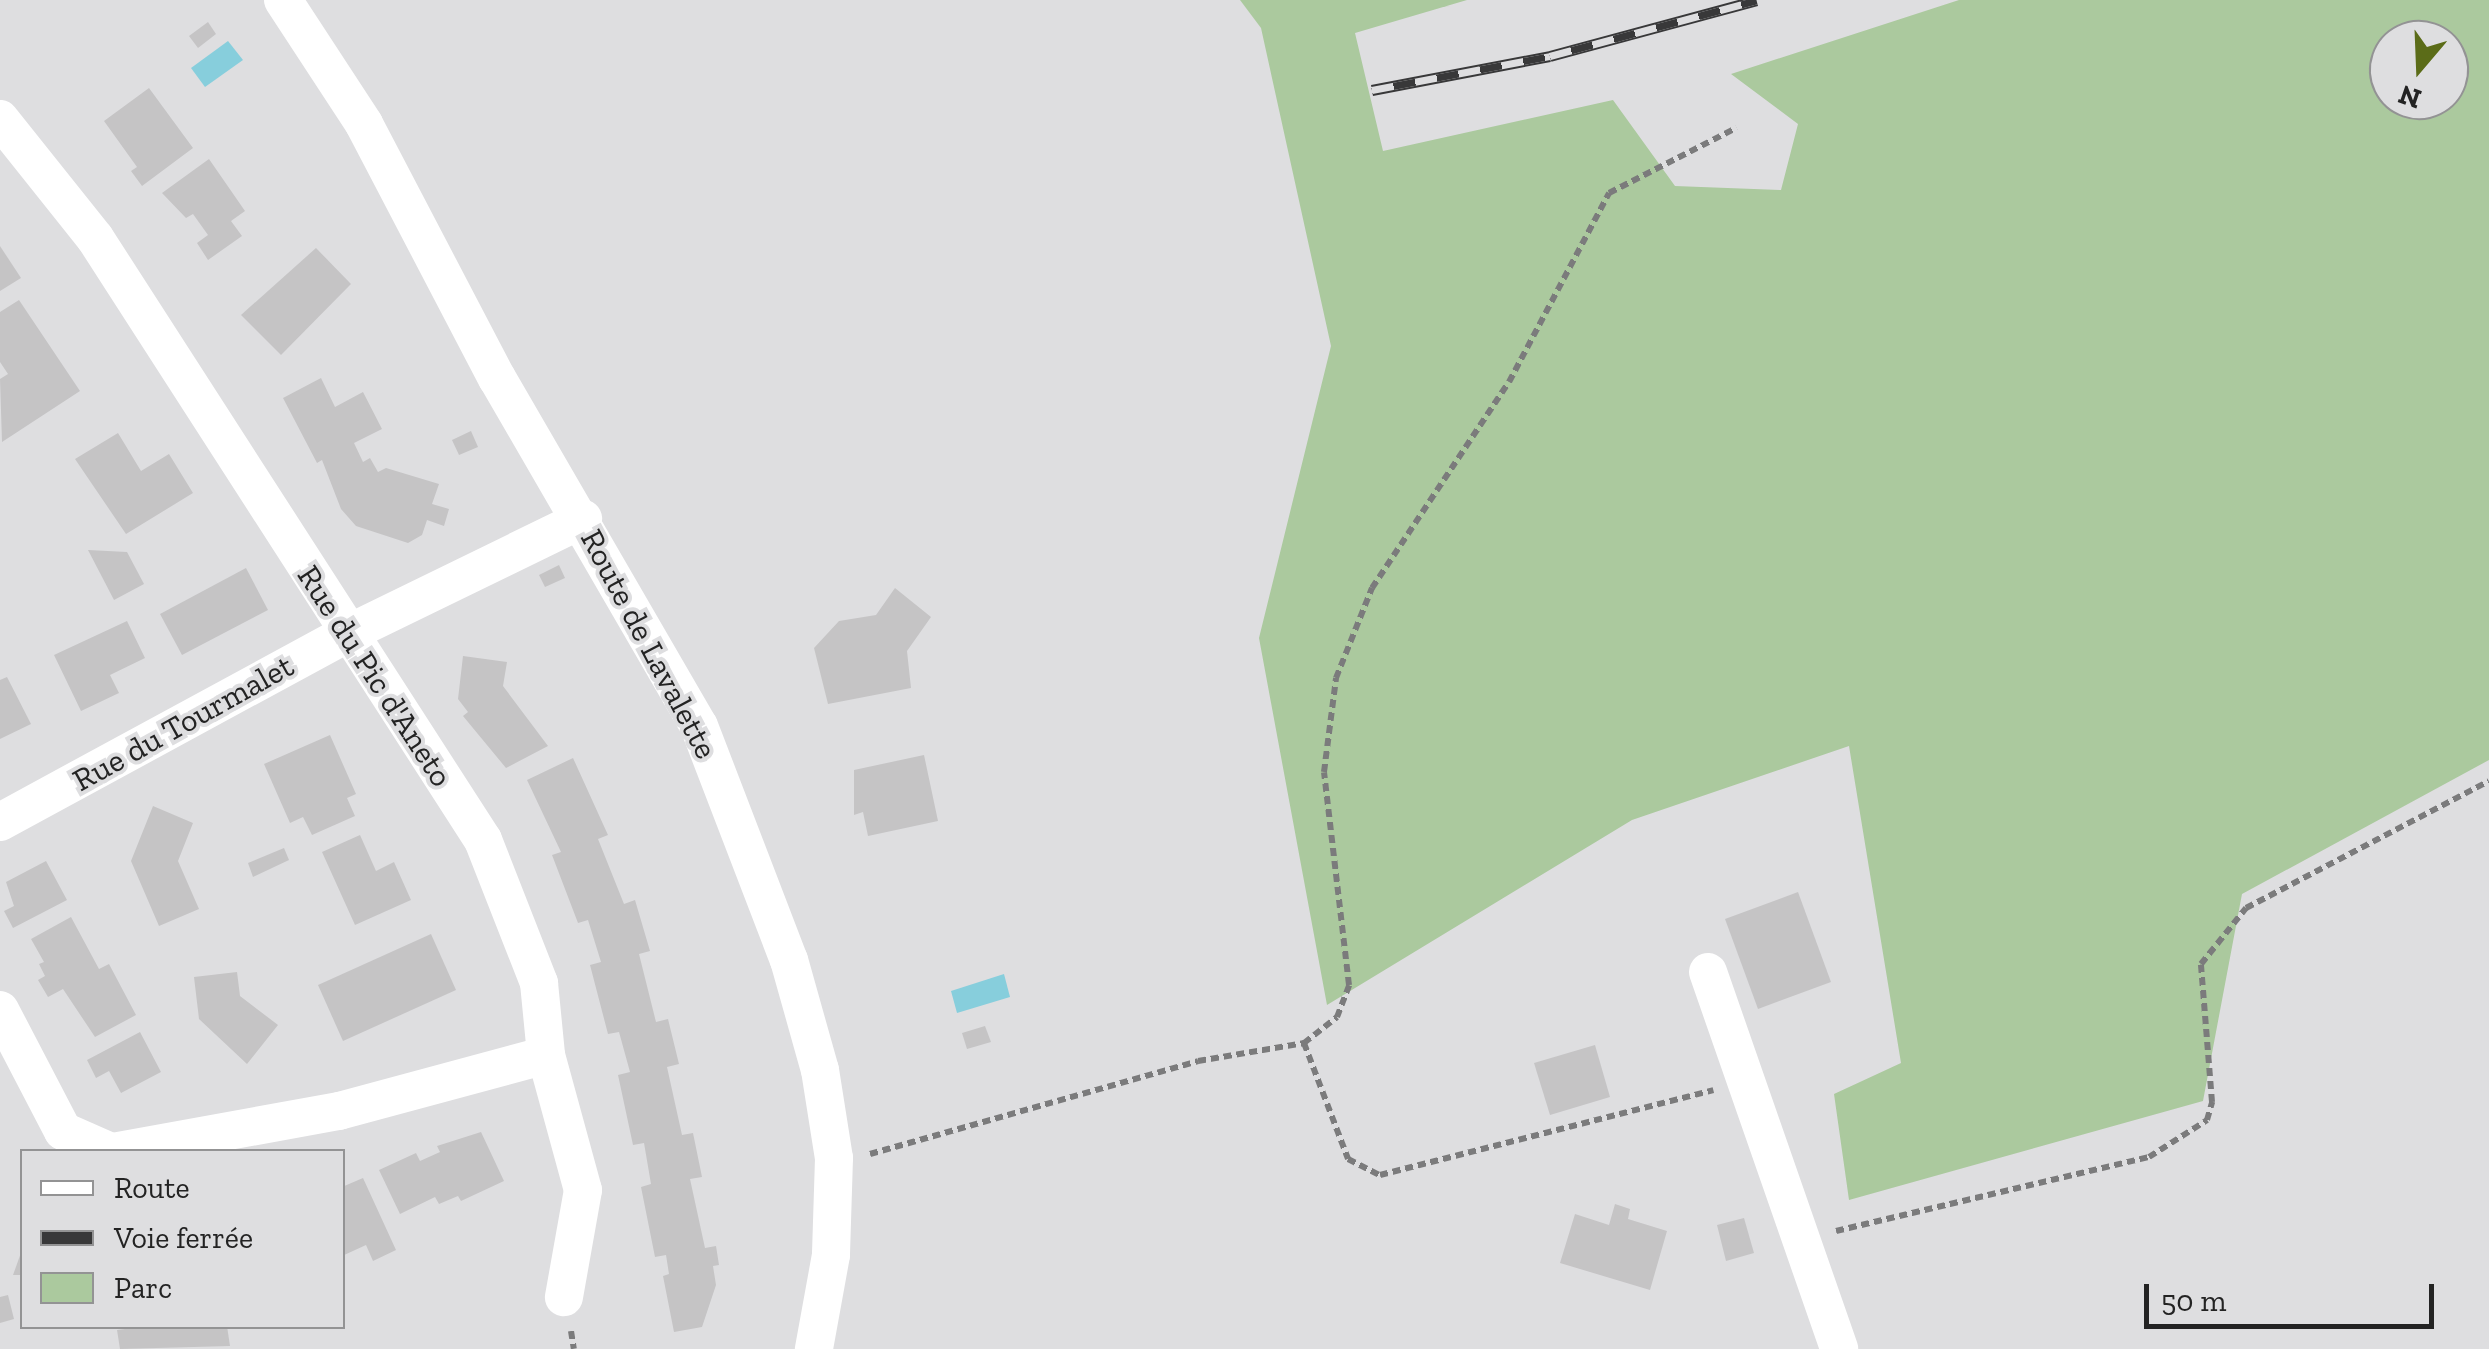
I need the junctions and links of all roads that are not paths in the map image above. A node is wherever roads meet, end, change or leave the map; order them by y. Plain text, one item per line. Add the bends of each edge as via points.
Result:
1 (283, 0) edge
2 (0, 120) edge
3 (583, 519) junction
4 (345, 634) junction
5 (0, 822) edge
6 (1708, 972) dead end
7 (0, 1010) edge
8 (546, 1056) junction
9 (105, 1149) edge
10 (129, 1149) edge
11 (564, 1297) dead end
12 (814, 1349) edge
13 (1838, 1349) edge

1 - 3 street, Route de Lavalette via 364,124 496,378
2 - 4 street, Rue du Pic d'Aneto via 95,238
3 - 4 street, Rue du Tourmalet
3 - 12 street, Route de Lavalette via 698,726 788,960 820,1070 834,1158 831,1255
4 - 5 street, Rue du Tourmalet
4 - 8 street, Rue du Pic d'Aneto via 483,840 540,983
6 - 13 street
7 - 9 street via 63,1132
8 - 10 street via 339,1111
8 - 11 street, Rue du Pic d'Aneto via 583,1190

